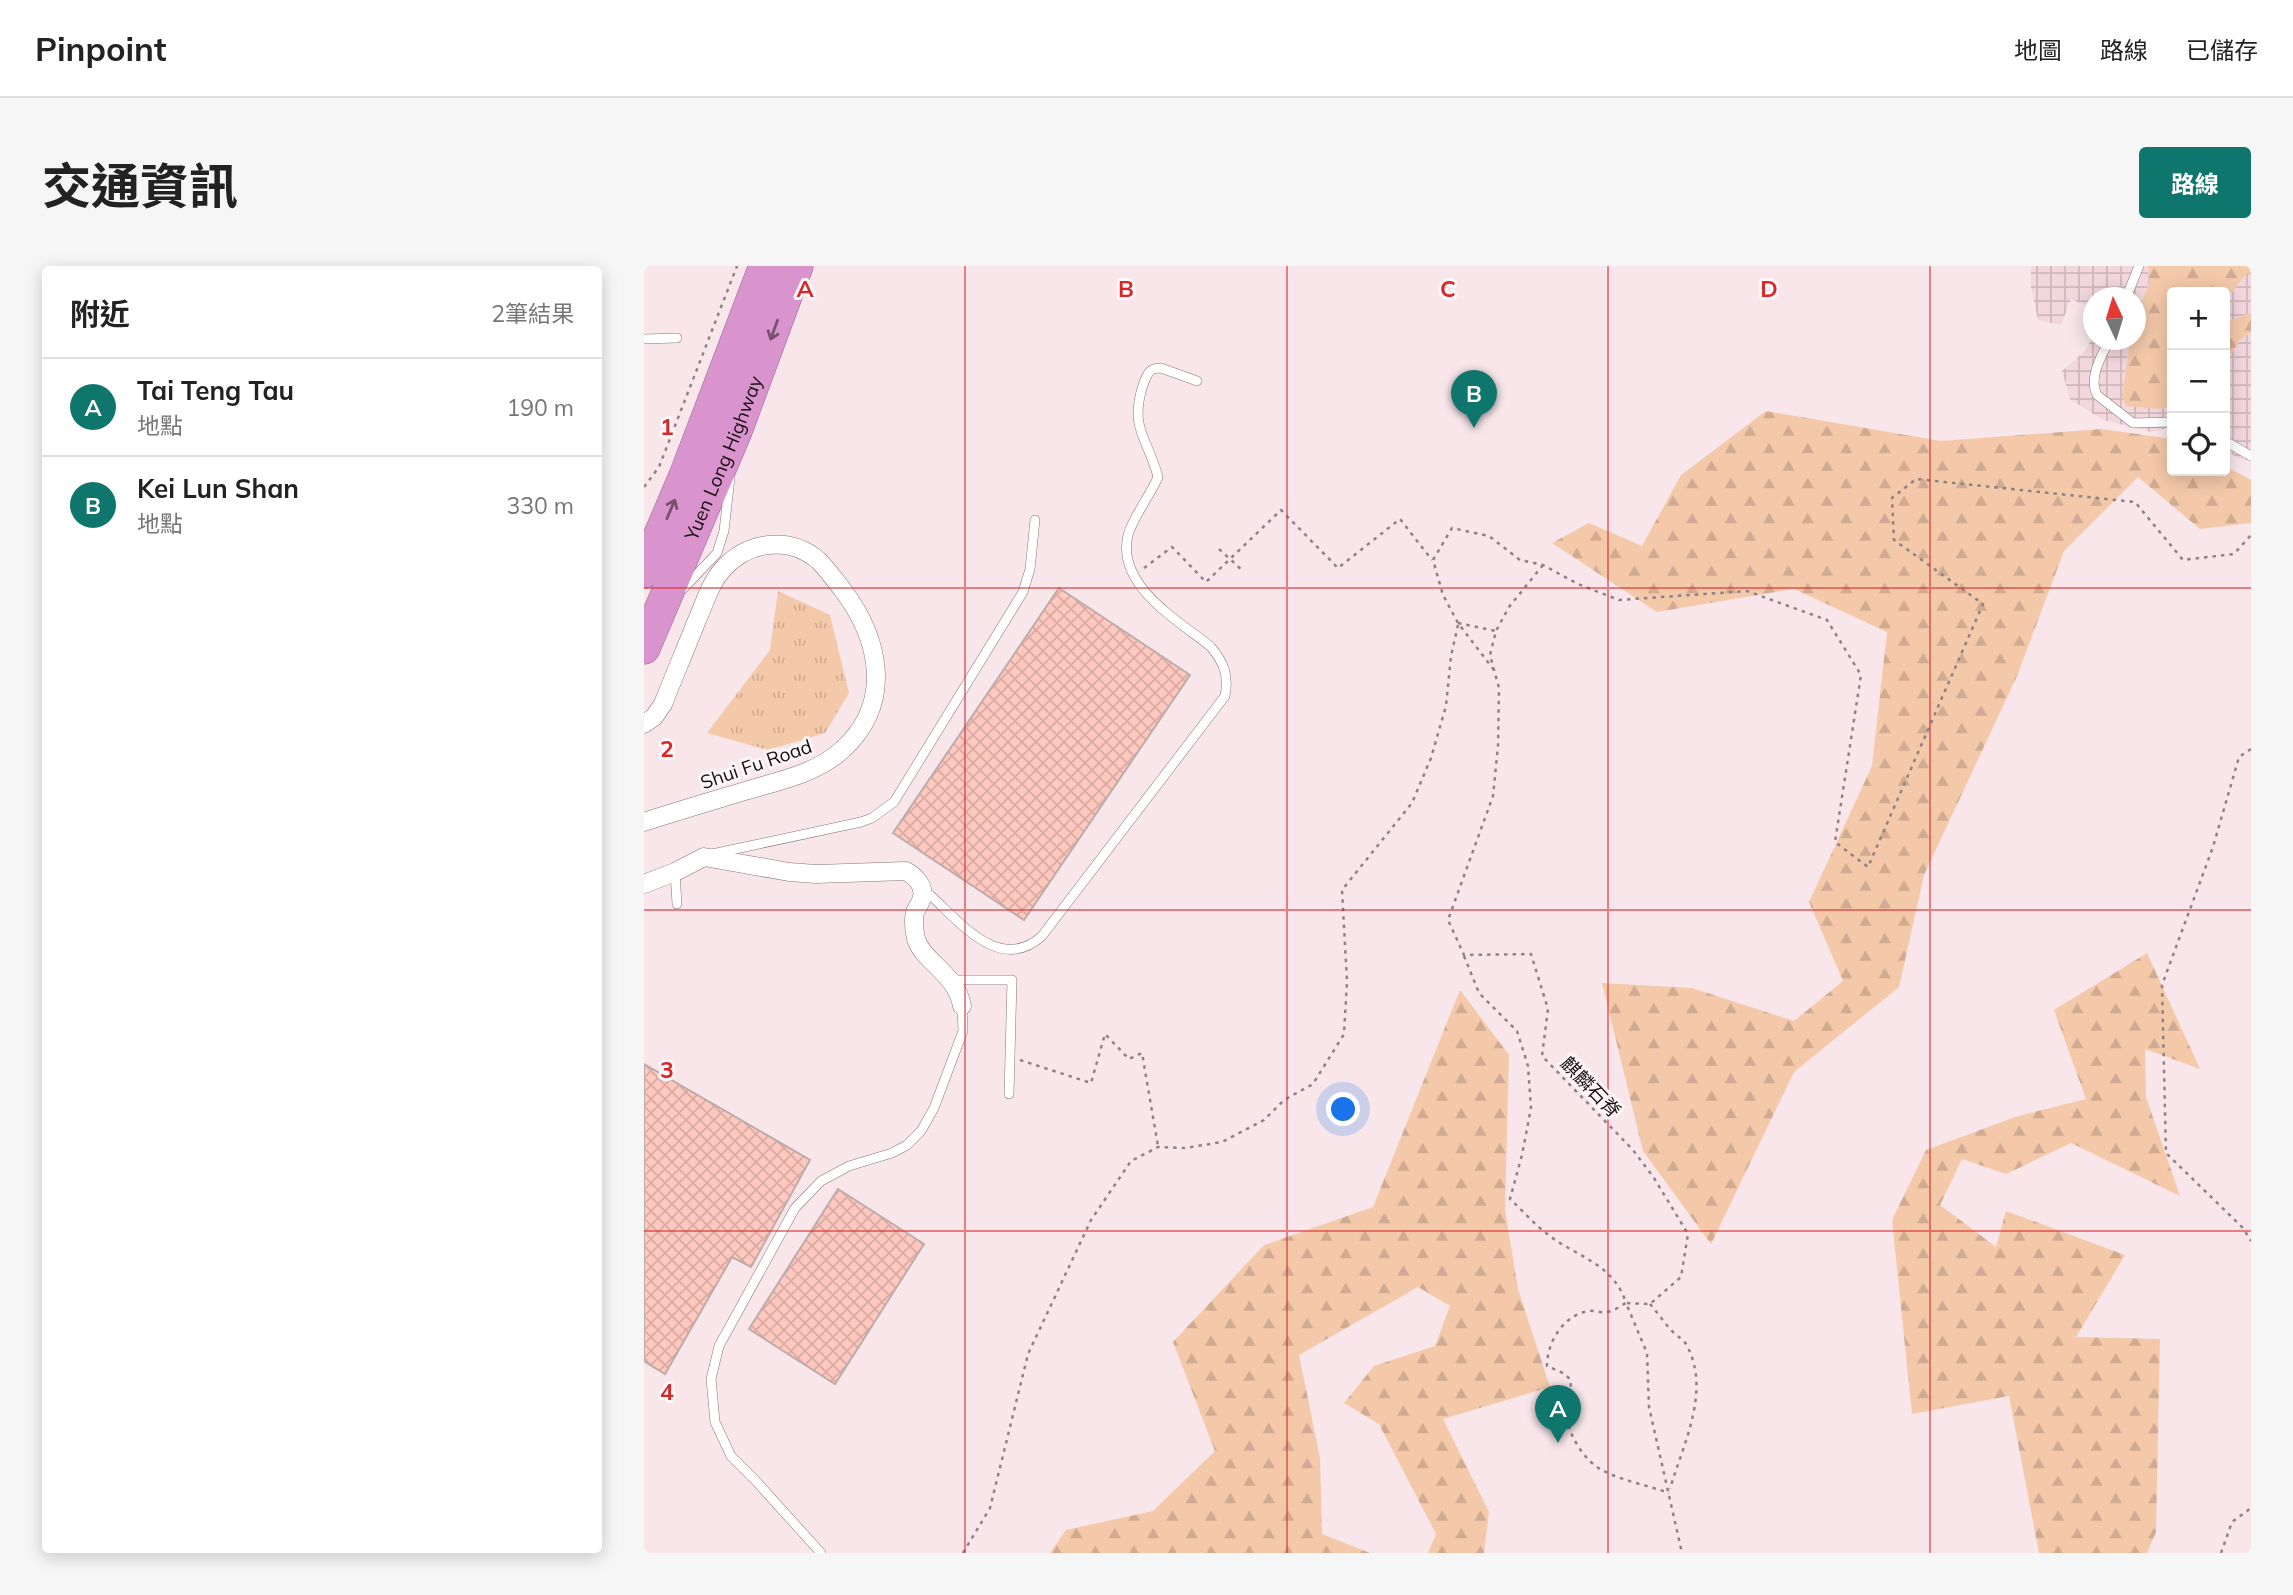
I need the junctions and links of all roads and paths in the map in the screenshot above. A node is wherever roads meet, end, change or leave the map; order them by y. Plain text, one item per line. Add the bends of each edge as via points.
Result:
1 (737, 266) edge
2 (765, 266) edge
3 (797, 266) edge
4 (2139, 266) edge
5 (2130, 287) edge
6 (677, 338) dead end
7 (644, 339) edge
8 (2105, 350) edge
9 (1197, 382) dead end
10 (2167, 422) edge
11 (2230, 444) edge
12 (2251, 456) edge
13 (644, 487) edge
14 (1035, 520) dead end
15 (2251, 534) edge
16 (1219, 549) dead end
17 (1230, 559) junction
18 (1433, 560) junction
19 (1543, 565) junction
20 (1243, 571) dead end
21 (644, 572) edge
22 (1133, 576) junction
23 (1458, 623) junction
24 (1496, 631) junction
25 (644, 648) edge
26 (1494, 670) junction
27 (644, 724) edge
28 (2251, 749) edge
29 (644, 822) edge
30 (708, 857) junction
31 (675, 872) junction
32 (644, 884) edge
33 (922, 892) junction
34 (677, 904) dead end
35 (1464, 955) junction
36 (950, 980) junction
37 (962, 1006) joint
38 (1010, 1057) junction
39 (1009, 1094) dead end
40 (1158, 1147) junction
41 (2251, 1241) edge
42 (1626, 1303) junction
43 (1650, 1304) junction
44 (1669, 1493) junction
45 (2251, 1508) edge
46 (821, 1553) edge
47 (963, 1553) edge
48 (1682, 1553) edge
49 (2221, 1553) edge

1 - 13 path via 659,467
21 -> 2 highway, Yuen Long Highway
3 -> 25 highway, Yuen Long Highway via 736,431
4 - 5 lane
6 - 7 lane
8 - 10 lane via 2094,378 2097,394 2131,422
9 - 22 lane via 1161,368 1147,374 1137,416 1158,477 1128,536
11 - 12 lane
14 - 30 lane via 1023,592 894,802 861,822
15 - 19 path via 2234,554 2183,560 2135,502 1916,479 1892,498 1894,540 1983,604 1868,867 1835,842 1861,675 1827,621 1747,591 1619,600
16 - 17 path
17 - 18 path via 1281,510 1338,568 1401,519
17 - 20 path
17 - 22 path via 1206,582 1172,547
18 - 19 path via 1452,528 1489,536 1520,560
18 - 23 path via 1443,595
19 - 24 path
22 - 33 lane via 1146,594 1220,658 1228,683 1225,696 1034,943 1010,950 983,942
23 - 24 path
23 - 26 path
23 - 40 path via 1446,706 1412,803 1342,890 1347,982 1344,1034 1313,1084 1284,1100 1264,1120 1222,1142
24 - 26 path via 1490,655
26 - 35 path via 1499,711 1493,796 1448,920
27 - 29 street, Shui Fu Road via 663,704 714,582 746,551 778,544 811,555 864,622 875,653 874,696 862,726 839,753 799,775
28 - 41 path via 2239,757 2213,847 2162,985 2166,1153
30 - 31 street
30 - 33 street via 816,874 902,870 916,877
31 - 32 street
31 - 34 lane
33 - 36 street via 914,928 917,943
35 - 42 path via 1479,993 1517,1031 1528,1066 1531,1108 1510,1199 1546,1234 1601,1267 1621,1287
35 - 43 path, 麒麟石脊 via 1531,954 1548,1009 1542,1056 1633,1150 1688,1234 1681,1277
36 - 37 street
36 - 38 lane via 1012,980
37 - 46 lane via 963,1031 921,1131 892,1153 821,1181 795,1209 719,1346 711,1378 715,1422 730,1456
38 - 39 lane
38 - 40 path via 1091,1083 1105,1034 1129,1059 1142,1053
40 - 47 path via 1131,1161 1091,1220 1028,1354 990,1508
42 - 43 path
42 - 44 path via 1647,1353 1649,1407
42 - 44 path via 1609,1313 1590,1311 1570,1318 1556,1334 1547,1366 1570,1379 1573,1393 1568,1422 1580,1449 1600,1470
43 - 44 path via 1685,1341 1697,1384 1695,1415
44 - 48 path
45 - 49 path via 2232,1522

